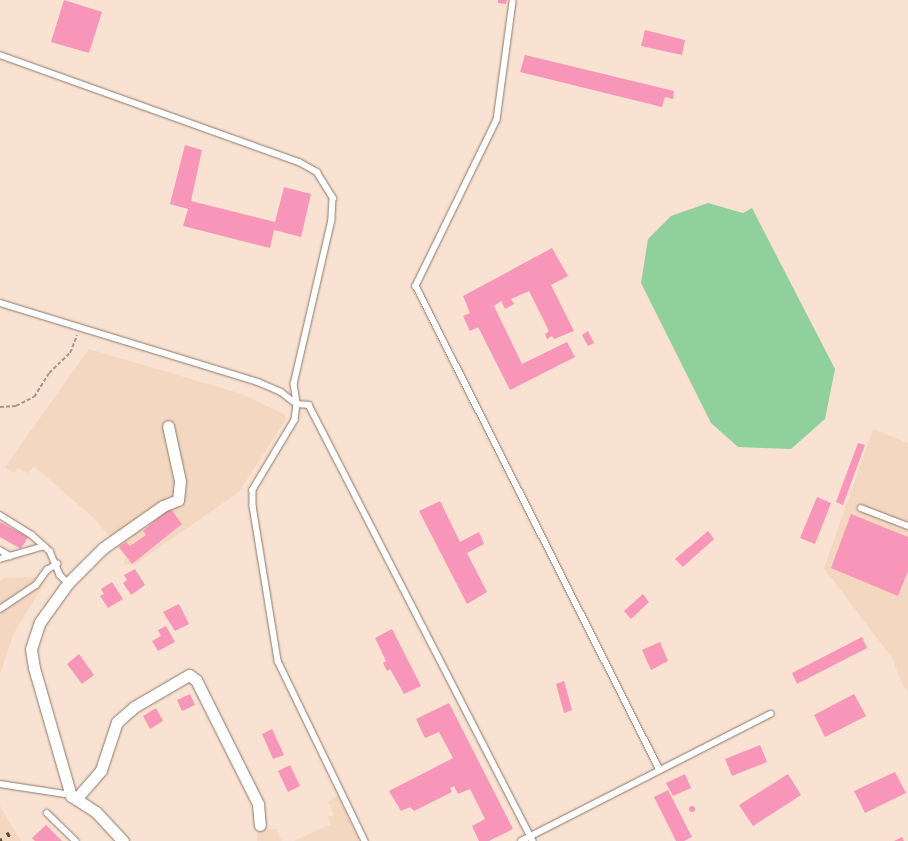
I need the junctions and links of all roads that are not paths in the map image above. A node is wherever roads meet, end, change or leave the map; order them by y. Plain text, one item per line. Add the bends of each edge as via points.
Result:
1 (513, 2) dead end
2 (0, 55) edge
3 (0, 303) edge
4 (297, 404) junction
5 (168, 426) dead end
6 (861, 508) dead end
7 (0, 515) edge
8 (908, 526) edge
9 (44, 546) junction
10 (0, 550) edge
11 (10, 556) junction
12 (0, 559) edge
13 (57, 564) junction
14 (68, 583) junction
15 (0, 609) edge
16 (770, 714) dead end
17 (660, 770) junction
18 (0, 784) edge
19 (74, 797) junction
20 (47, 814) dead end
21 (260, 825) dead end
22 (531, 839) edge
23 (76, 841) edge
24 (123, 841) edge
25 (365, 841) edge
26 (521, 841) edge

1 - 17 lane via 497,120 416,286
2 - 4 lane via 299,162 317,172 333,198 332,220 294,384
3 - 4 lane via 258,382 281,392
4 - 22 lane via 308,405
4 - 25 lane via 295,420 253,490 253,506 278,662
5 - 14 street via 180,481 178,500 163,506 103,548
6 - 8 lane
7 - 9 lane via 32,535
9 - 11 lane
9 - 13 lane
10 - 11 lane
11 - 12 lane
13 - 14 lane via 60,575
13 - 15 lane via 47,570 36,585
14 - 19 street via 40,622 31,649 34,668
16 - 17 lane
17 - 22 lane
18 - 19 lane
19 - 21 street via 101,770 118,722 139,704 189,675 196,680 258,804
19 - 24 street via 96,812
20 - 23 lane
22 - 26 lane

